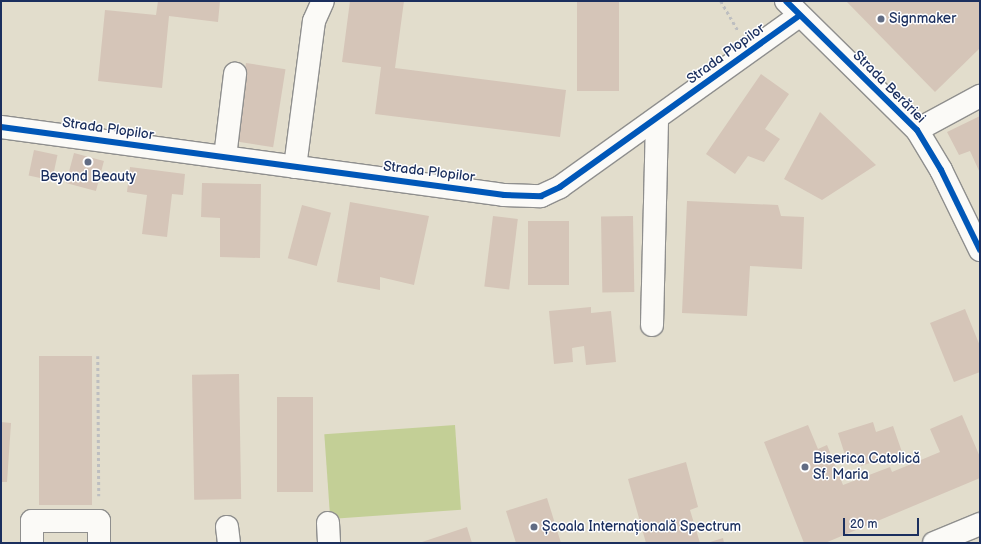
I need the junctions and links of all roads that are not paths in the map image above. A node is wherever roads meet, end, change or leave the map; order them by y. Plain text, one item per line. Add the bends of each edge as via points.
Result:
1 (323, 1) edge
2 (793, 9) edge
3 (312, 11) edge
4 (235, 74) dead end
5 (980, 96) edge
6 (657, 119) junction
7 (1, 127) edge
8 (917, 130) junction
9 (225, 157) junction
10 (295, 167) junction
11 (980, 250) edge
12 (652, 325) dead end
13 (980, 524) edge
14 (32, 543) edge
15 (99, 543) edge
16 (934, 543) edge

1 - 3 street
2 - 6 street, Strada Plopilor via 749,53
2 - 8 street, Strada Berăriei
3 - 10 street
4 - 9 street
5 - 8 street
6 - 10 street, Strada Plopilor via 560,187 541,196 504,194
6 - 12 street
7 - 9 street, Strada Plopilor
8 - 11 street, Strada Berăriei via 941,170
9 - 10 street, Strada Plopilor
13 - 16 street
14 - 15 street via 32,520 99,521

